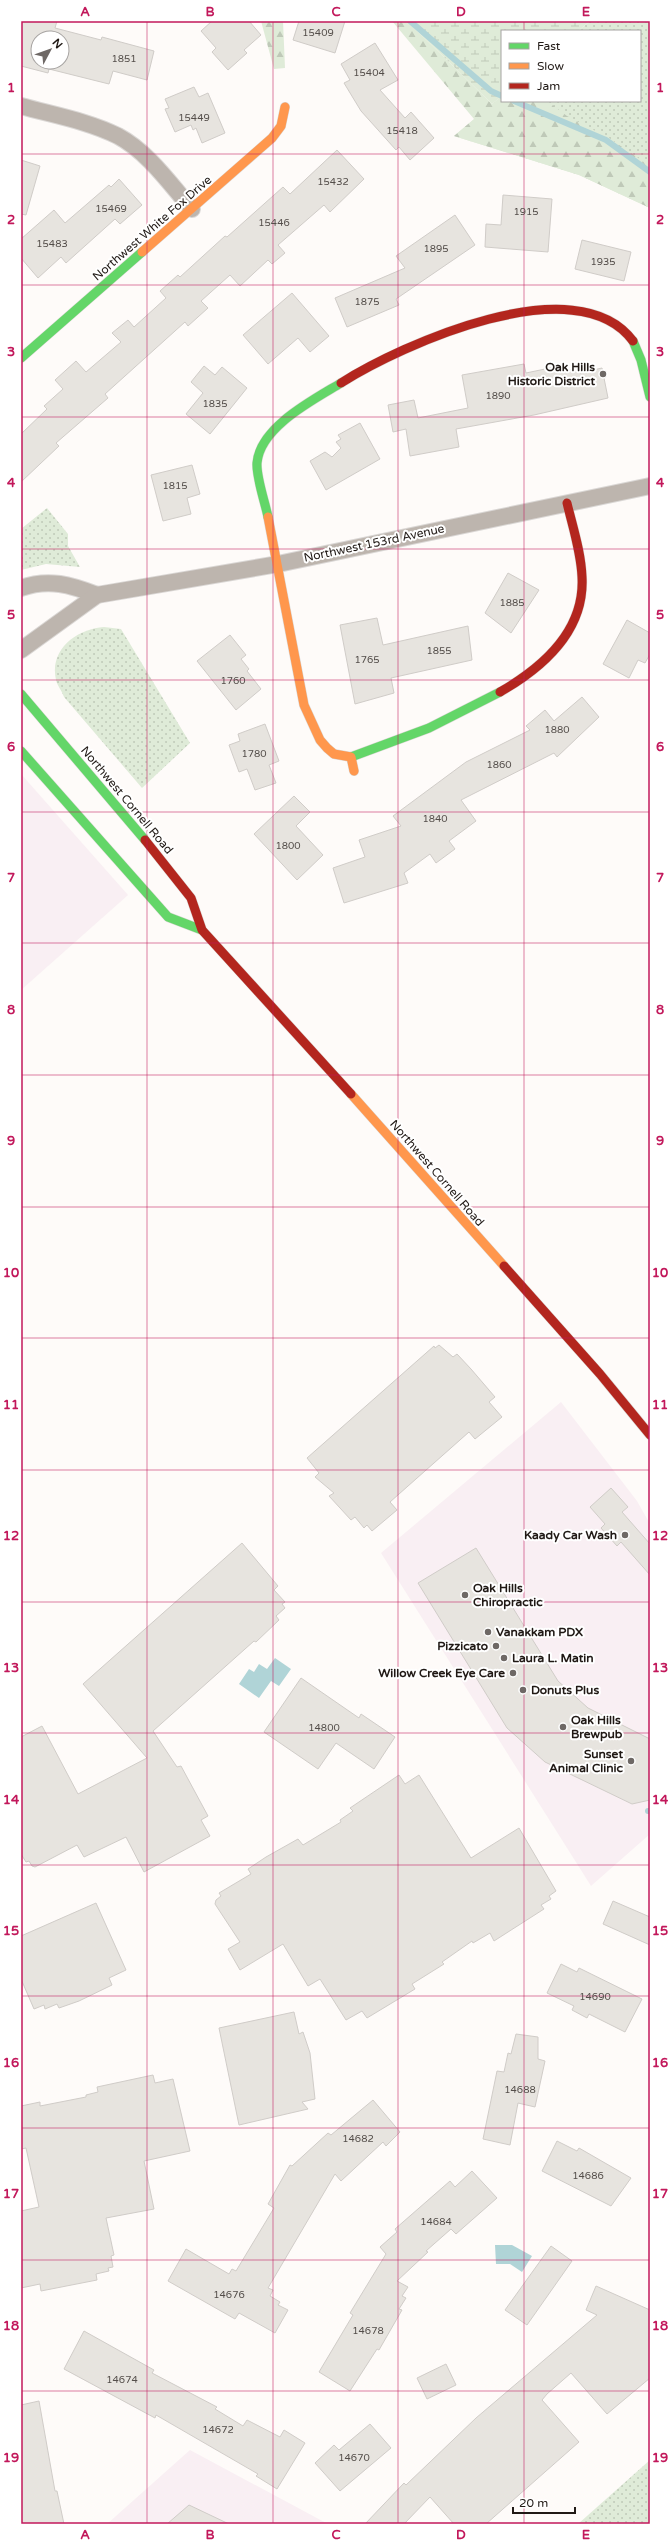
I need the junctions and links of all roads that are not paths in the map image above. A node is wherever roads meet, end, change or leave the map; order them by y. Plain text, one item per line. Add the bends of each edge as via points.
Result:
1 (21, 106) edge
2 (285, 107) dead end
3 (192, 209) junction
4 (21, 358) edge
5 (650, 396) edge
6 (650, 486) edge
7 (567, 503) junction
8 (278, 564) junction
9 (21, 588) edge
10 (97, 595) junction
11 (21, 650) edge
12 (21, 694) edge
13 (21, 751) edge
14 (351, 757) junction
15 (354, 771) dead end
16 (202, 930) junction
17 (650, 1434) edge

1 - 3 street via 101,128 119,136 147,158
2 - 3 street, Northwest White Fox Drive via 281,126 272,138
3 - 4 street, Northwest White Fox Drive
5 - 8 street via 640,354 621,328 608,320 580,312 530,312 486,319 430,339 379,362 328,390 280,424 263,445 257,464
6 - 7 street, Northwest 153rd Avenue
7 - 8 street, Northwest 153rd Avenue
7 - 14 street via 581,569 582,588 573,624 552,654 538,669 520,682 435,727 388,746
8 - 10 street, Northwest 153rd Avenue
8 - 14 street via 304,705 320,740 327,748 334,754
9 - 10 street via 33,584 70,584
10 - 11 street, Northwest 153rd Avenue via 73,610 30,646
12 - 16 street, Northwest Cornell Road via 138,831 191,898
13 - 16 street, Northwest Cornell Road via 168,917
14 - 15 street
16 - 17 street, Northwest Cornell Road via 595,1368

